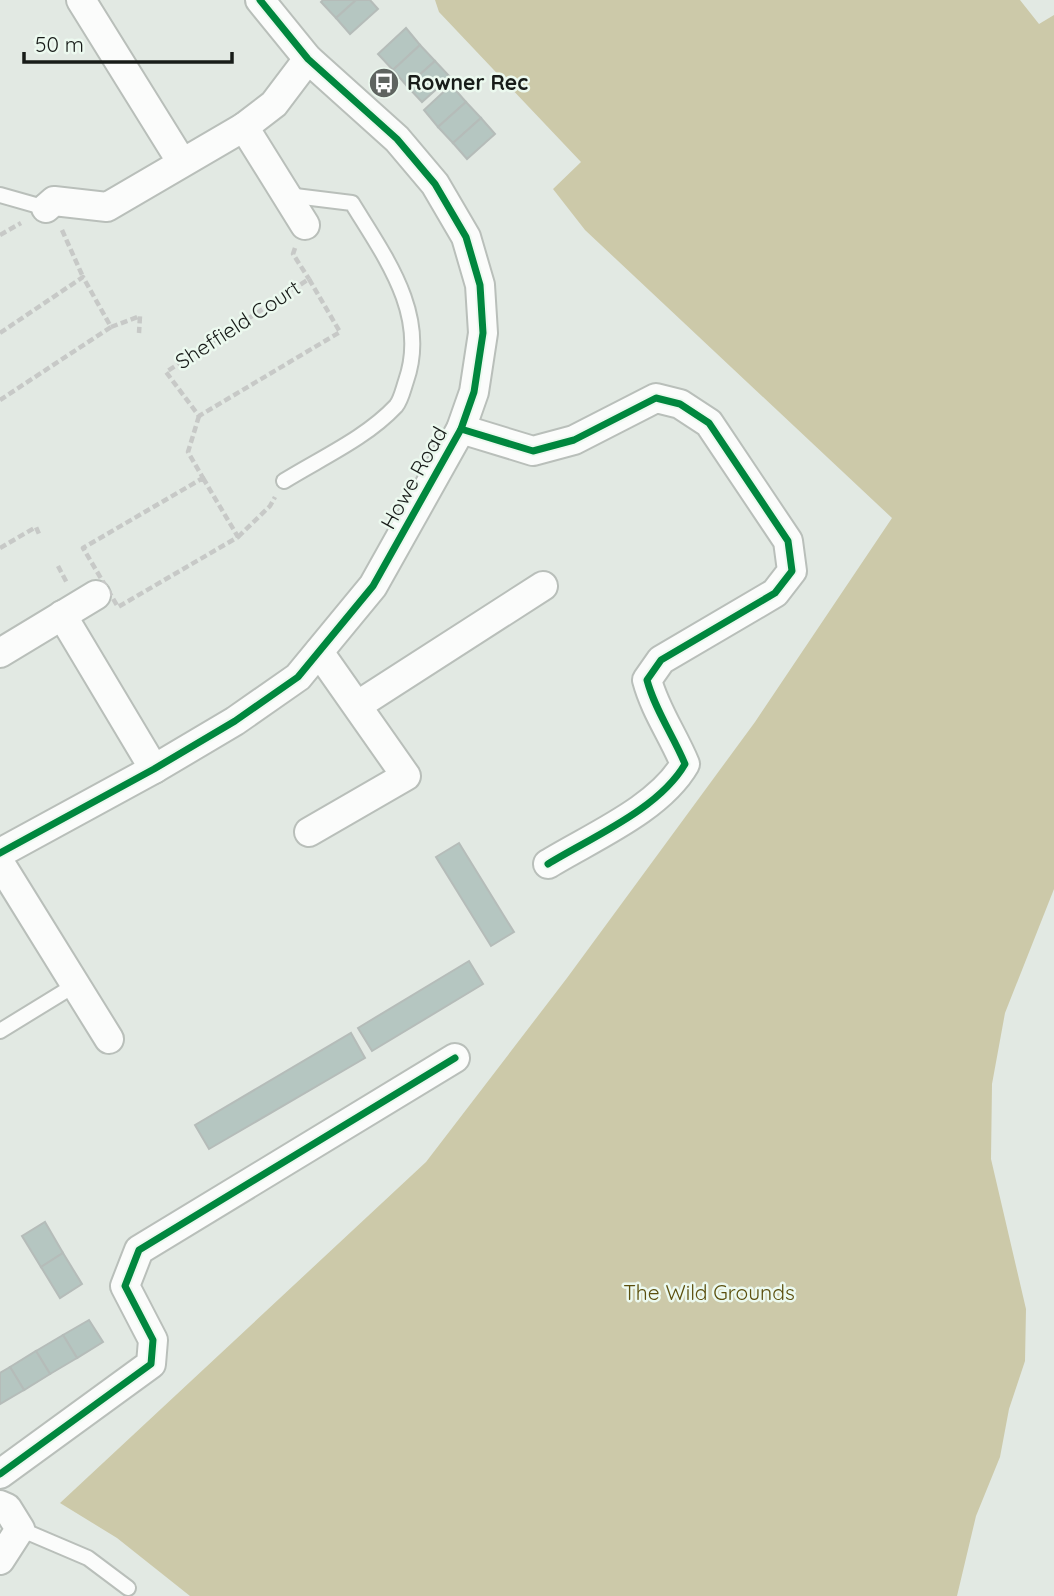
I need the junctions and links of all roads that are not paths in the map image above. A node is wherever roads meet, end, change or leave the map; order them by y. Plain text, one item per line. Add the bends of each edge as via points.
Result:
1 (80, 0) edge
2 (260, 0) edge
3 (308, 59) junction
4 (244, 127) junction
5 (181, 162) junction
6 (0, 195) edge
7 (288, 195) junction
8 (50, 205) joint
9 (305, 225) dead end
10 (461, 429) junction
11 (284, 481) road end
12 (542, 586) dead end
13 (96, 595) dead end
14 (62, 615) junction
15 (318, 652) junction
16 (0, 653) edge
17 (358, 705) junction
18 (154, 769) junction
19 (309, 832) dead end
20 (0, 853) edge
21 (0, 863) edge
22 (548, 864) dead end
23 (75, 985) junction
24 (0, 1031) edge
25 (109, 1039) dead end
26 (455, 1058) dead end
27 (0, 1474) edge
28 (0, 1505) edge
29 (9, 1546) edge
30 (128, 1588) dead end

1 - 5 street
2 - 3 street, Howe Road
3 - 4 street via 274,104
3 - 10 street, Howe Road via 397,139 435,184 466,237 480,285 483,332 474,392
4 - 5 street
4 - 7 street
5 - 8 street via 107,207
6 - 8 lane
7 - 9 street
7 - 11 lane via 352,203 398,278 413,340 409,372 398,403 378,423
10 - 15 street, Howe Road via 373,586
10 - 22 street via 533,451 574,440 656,398 680,404 709,422 788,541 792,571 775,593 661,660 647,680 654,705 685,764 674,783
12 - 17 street
13 - 14 street
14 - 16 street
14 - 18 street
15 - 17 street
15 - 18 street, Howe Road via 298,677
17 - 19 street via 405,776
18 - 20 street, Howe Road
21 - 23 street
23 - 24 lane
23 - 25 street
26 - 27 street via 139,1250 125,1286 153,1340 151,1364
28 - 29 street via 7,1508
29 - 30 lane via 88,1558

